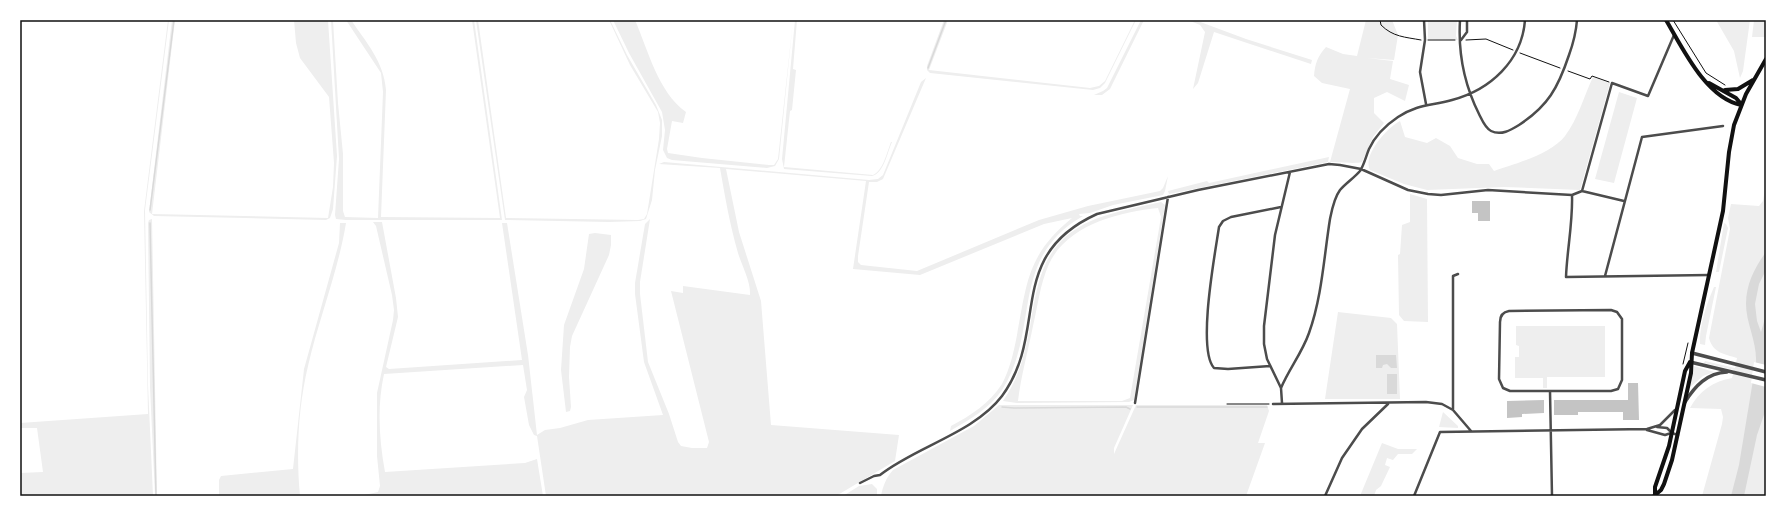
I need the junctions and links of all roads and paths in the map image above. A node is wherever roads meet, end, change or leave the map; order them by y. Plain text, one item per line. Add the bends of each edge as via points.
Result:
1 (1380, 20) edge
2 (1424, 20) edge
3 (1460, 20) edge
4 (1467, 20) edge
5 (1525, 20) edge
6 (1577, 20) edge
7 (1666, 20) edge
8 (1673, 20) edge
9 (1675, 34) junction
10 (1425, 40) junction
11 (1461, 40) junction
12 (1516, 51) junction
13 (1766, 59) edge
14 (1559, 68) dead end
15 (1570, 72) dead end
16 (1754, 80) junction
17 (1610, 82) junction
18 (1707, 82) junction
19 (1726, 86) dead end
20 (1722, 90) junction
21 (1469, 94) junction
22 (1426, 104) junction
23 (1742, 105) junction
24 (1724, 126) dead end
25 (1361, 169) junction
26 (1290, 172) junction
27 (1582, 192) junction
28 (1572, 195) junction
29 (1168, 197) junction
30 (1624, 201) junction
31 (1281, 206) junction
32 (1458, 274) dead end
33 (1710, 275) junction
34 (1605, 276) junction
35 (1688, 343) dead end
36 (1692, 353) junction
37 (1690, 362) junction
38 (1270, 366) junction
39 (1682, 366) dead end
40 (1734, 372) junction
41 (1766, 372) edge
42 (1766, 380) edge
43 (1281, 388) junction
44 (1550, 391) junction
45 (1135, 403) dead end
46 (1282, 403) junction
47 (1389, 403) junction
48 (1685, 403) junction
49 (1227, 404) dead end
50 (1273, 404) joint
51 (1678, 406) junction
52 (1453, 410) junction
53 (1655, 427) junction
54 (1647, 430) junction
55 (1549, 431) junction
56 (1471, 432) junction
57 (1672, 433) junction
58 (1678, 435) junction
59 (860, 484) dead end
60 (1654, 495) edge
61 (1325, 496) edge
62 (1414, 496) edge
63 (1552, 496) edge

1 - 10 path via 1381,25 1396,36
2 - 10 street
3 - 11 street
4 - 11 street via 1467,32
5 - 12 street
6 - 21 street via 1575,38 1558,86 1547,102 1531,117 1505,132 1493,132 1486,127
7 - 9 main road
8 - 19 path via 1706,73
9 - 17 street via 1648,96
9 - 18 main road
10 - 11 path
10 - 22 street via 1420,72
11 - 12 path via 1486,39
11 - 21 street via 1463,68
12 - 14 path
12 - 21 street via 1499,75 1487,86
13 - 16 main road
15 - 17 path
16 - 20 main road via 1738,89
16 - 23 main road
17 - 27 street
18 - 20 main road
18 - 23 main road via 1717,94
20 - 23 main road
21 - 22 street via 1451,101
22 - 25 street via 1412,109 1385,127 1374,140
23 - 33 main road via 1730,144 1725,197
24 - 30 street via 1642,137
25 - 26 street via 1330,164
25 - 28 street via 1408,190 1428,194 1488,190
25 - 43 street via 1340,190 1333,205 1316,312 1305,343
26 - 29 street
26 - 31 street
27 - 28 street
27 - 30 street
28 - 34 street via 1566,277
29 - 45 street
29 - 59 street via 1097,214 1065,233 1052,246 1040,267 1020,358 1010,382 997,402 971,423
30 - 34 street
31 - 38 street via 1274,235 1264,326 1264,344
31 - 38 street via 1223,221 1219,228 1208,303 1209,362 1214,368
32 - 52 street via 1453,276
33 - 34 street
33 - 36 main road
35 - 39 path
36 - 37 main road
36 - 41 street
37 - 40 street
37 - 48 main road
37 - 51 main road via 1685,371
38 - 43 street
40 - 42 street
40 - 48 street via 1722,372 1703,380
43 - 46 street
44 - 44 street via 1611,391 1620,387 1622,319 1617,312 1509,310 1502,314 1499,379 1501,385 1510,392
44 - 55 street
46 - 47 street
46 - 50 street
47 - 52 street via 1442,404
47 - 61 street via 1362,429 1346,452
48 - 58 main road
49 - 50 path
51 - 53 street via 1665,421
51 - 57 main road
52 - 56 street
53 - 54 street
53 - 57 street via 1667,428
54 - 55 street
54 - 57 street via 1665,435
55 - 56 street
55 - 63 street
56 - 62 street via 1440,432
57 - 58 street
57 - 60 main road via 1654,487
58 - 60 main road via 1668,474 1661,490

